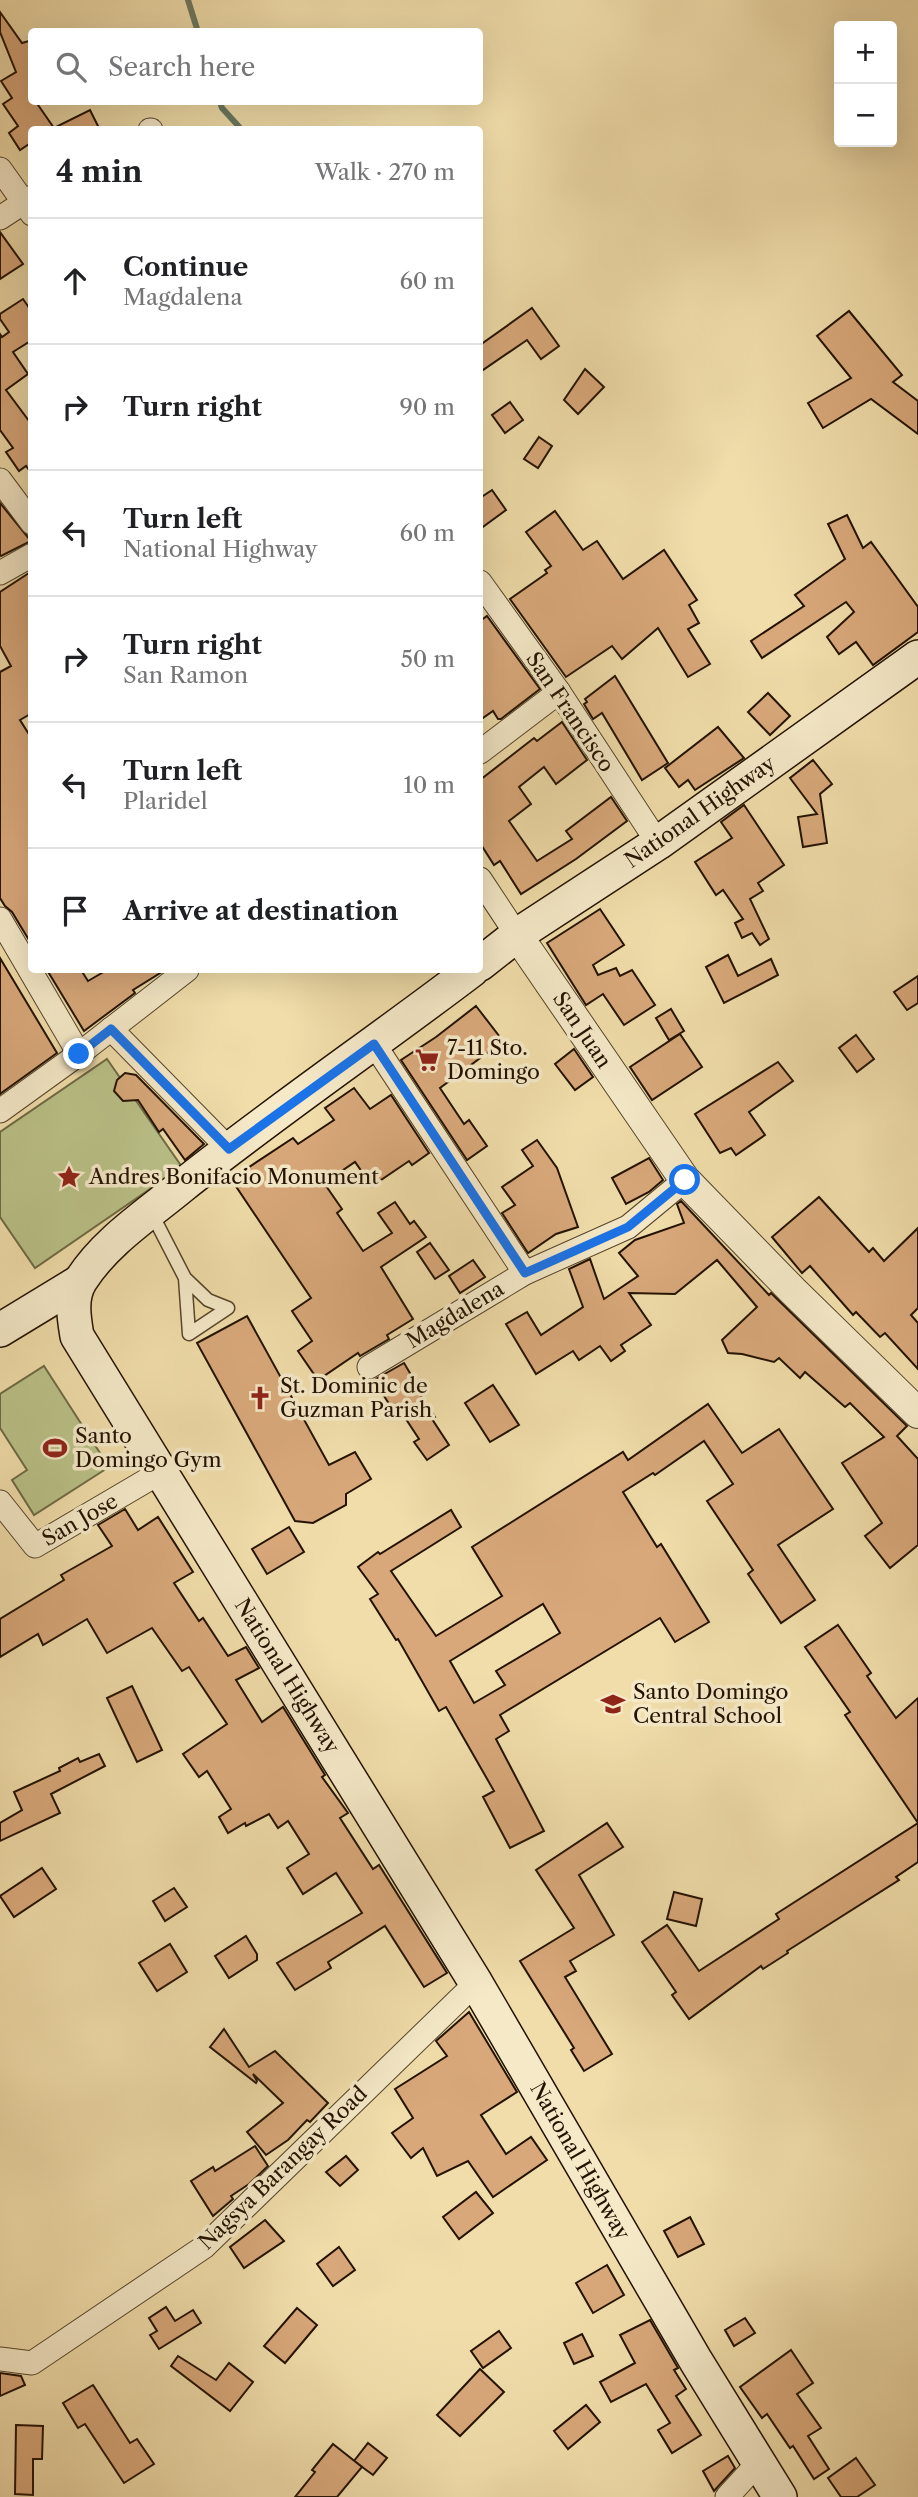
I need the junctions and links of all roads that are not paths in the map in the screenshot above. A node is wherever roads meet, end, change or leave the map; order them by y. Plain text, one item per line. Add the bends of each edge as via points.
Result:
1 (0, 169) edge
2 (28, 204) edge
3 (28, 205) edge
4 (0, 218) edge
5 (0, 480) edge
6 (28, 518) edge
7 (28, 557) edge
8 (0, 573) edge
9 (483, 586) edge
10 (918, 657) edge
11 (559, 692) junction
12 (483, 750) edge
13 (658, 843) junction
14 (483, 884) edge
15 (0, 919) edge
16 (517, 935) junction
17 (483, 962) edge
18 (28, 967) edge
19 (32, 973) edge
20 (183, 973) edge
21 (468, 973) edge
22 (111, 1029) junction
23 (374, 1044) junction
24 (79, 1054) junction
25 (0, 1111) edge
26 (229, 1149) junction
27 (685, 1180) junction
28 (151, 1212) junction
29 (525, 1273) junction
30 (185, 1278) junction
31 (79, 1282) junction
32 (0, 1330) edge
33 (369, 1367) dead end
34 (918, 1413) edge
35 (161, 1472) junction
36 (0, 1502) edge
37 (476, 1983) junction
38 (0, 2359) edge
39 (759, 2462) junction
40 (726, 2497) edge
41 (780, 2497) edge

1 - 2 street
3 - 4 street
5 - 6 street
7 - 8 street
9 - 11 street, San Francisco
10 - 13 main road, National Highway
11 - 12 street
11 - 13 street, San Francisco
13 - 16 main road, National Highway
14 - 16 street, San Juan
15 - 18 street
16 - 17 main road, National Highway
16 - 27 street, San Juan
19 - 24 street
20 - 22 street
21 - 23 main road
22 - 24 street
22 - 26 street
23 - 26 main road
23 - 29 street
24 - 25 street
26 - 28 main road
27 - 29 street, Magdalena via 628,1227
27 - 34 street, San Juan
28 - 30 lane
28 - 31 main road via 98,1257
29 - 33 street, Magdalena
30 - 30 lane via 208,1300 228,1308 189,1334
31 - 32 main road
31 - 35 main road, National Highway via 73,1308 78,1336
35 - 36 street, San Jose via 35,1546
35 - 37 main road, National Highway
37 - 38 street, Nagsya Barangay Road via 204,2247 32,2363
37 - 39 main road, National Highway
39 - 40 street
39 - 41 main road, National Highway

